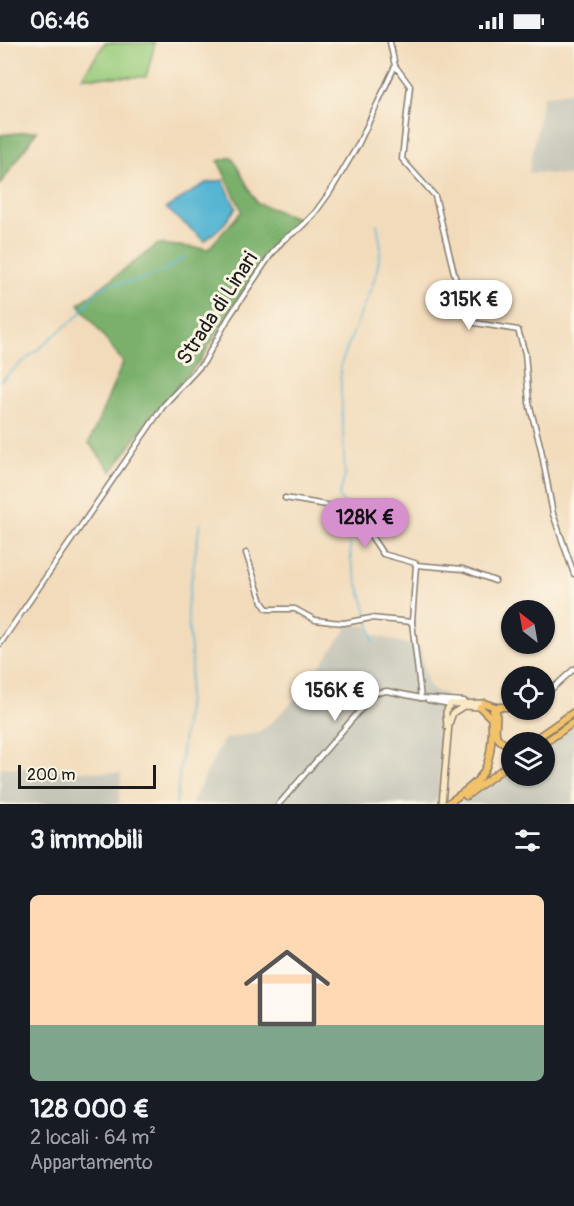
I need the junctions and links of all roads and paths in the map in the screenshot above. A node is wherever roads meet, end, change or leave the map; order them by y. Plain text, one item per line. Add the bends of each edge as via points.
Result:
1 (390, 42) edge
2 (395, 66) junction
3 (285, 498) dead end
4 (246, 553) dead end
5 (417, 565) junction
6 (574, 574) edge
7 (495, 581) dead end
8 (412, 622) junction
9 (0, 644) edge
10 (574, 669) edge
11 (555, 686) edge
12 (419, 697) junction
13 (439, 701) junction
14 (449, 704) junction
15 (481, 704) junction
16 (464, 705) junction
17 (501, 706) edge
18 (495, 707) junction
19 (501, 707) edge
20 (574, 712) edge
21 (501, 714) edge
22 (449, 716) junction
23 (574, 717) edge
24 (494, 719) junction
25 (574, 722) edge
26 (545, 732) edge
27 (553, 732) edge
28 (555, 735) edge
29 (501, 742) edge
30 (501, 770) edge
31 (501, 772) edge
32 (492, 776) junction
33 (444, 802) edge
34 (279, 804) edge
35 (454, 804) edge

1 - 2 street
2 - 6 street via 410,86 402,159 435,196 462,304 475,323 518,330 553,514
2 - 9 street, Strada di Linari via 358,145 330,192 300,228 270,255 204,362 164,405
3 - 5 street via 350,509 382,554
4 - 8 street via 267,609 295,609 315,620 332,622 368,618
5 - 7 street via 463,569
5 - 8 street
8 - 12 street
10 - 11 street
12 - 13 street
12 - 34 street via 387,691 375,693
13 - 14 street
13 - 15 street
13 - 22 street
14 - 15 street
14 - 16 street
14 - 22 street
15 - 16 street
15 - 17 street
15 - 18 main road
15 - 24 main road
16 - 22 street
18 - 19 main road
18 - 24 main road
20 - 26 main road
21 - 24 main road
22 - 33 street
23 - 27 main road
24 - 29 main road
24 - 33 main road via 490,756 483,774 472,786
25 - 28 main road
30 - 32 main road
31 - 32 main road
32 - 35 main road

